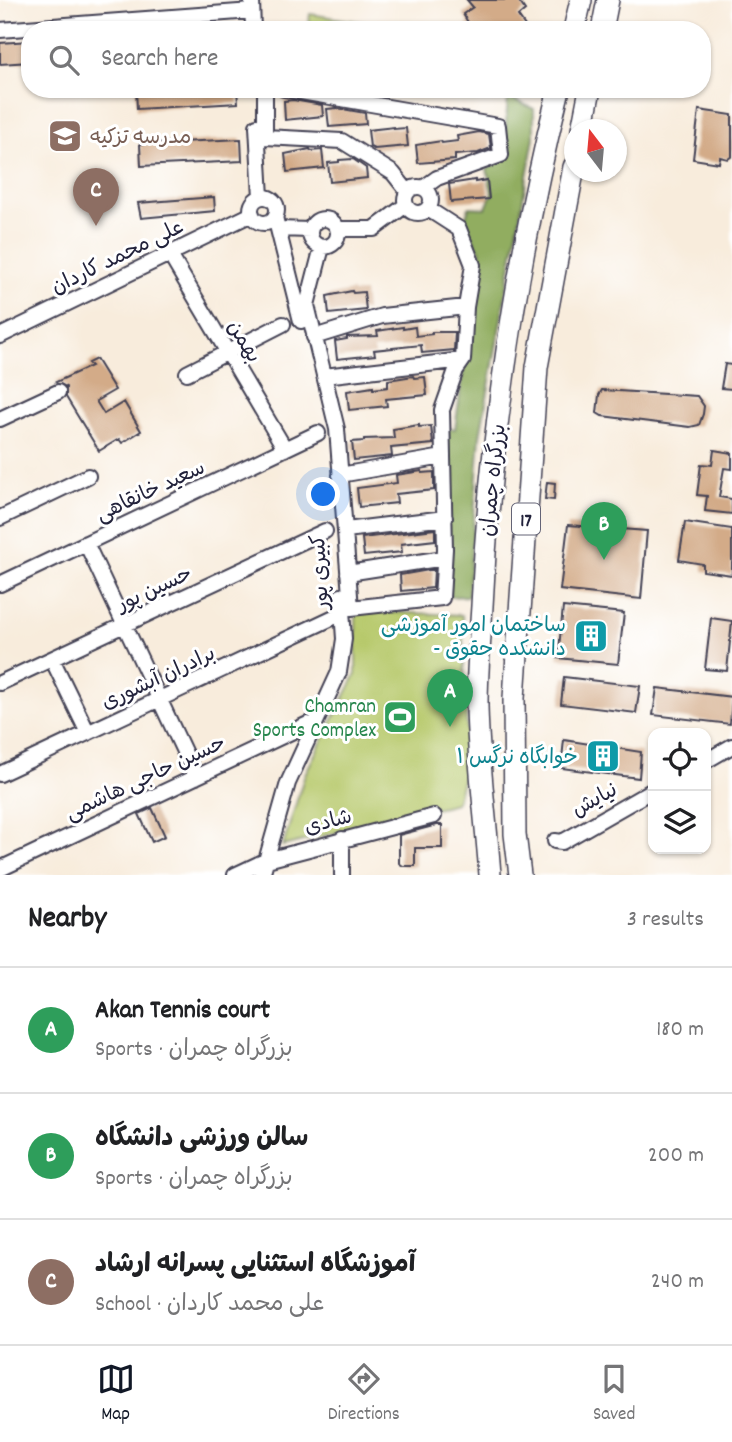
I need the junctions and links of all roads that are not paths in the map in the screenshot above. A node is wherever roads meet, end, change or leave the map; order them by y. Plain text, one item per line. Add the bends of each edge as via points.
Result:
1 (608, 0) edge
2 (580, 2) edge
3 (252, 5) edge
4 (91, 21) edge
5 (576, 21) edge
6 (604, 21) edge
7 (21, 28) edge
8 (0, 30) edge
9 (256, 98) edge
10 (265, 98) edge
11 (336, 98) edge
12 (557, 98) edge
13 (588, 98) edge
14 (584, 119) edge
15 (572, 182) edge
16 (423, 188) junction
17 (261, 197) junction
18 (407, 199) junction
19 (428, 209) junction
20 (252, 214) junction
21 (277, 223) junction
22 (338, 229) junction
23 (310, 230) junction
24 (322, 247) junction
25 (170, 254) junction
26 (466, 307) junction
27 (283, 324) dead end
28 (0, 336) edge
29 (314, 337) junction
30 (227, 352) junction
31 (463, 360) junction
32 (187, 373) dead end
33 (324, 376) junction
34 (58, 392) dead end
35 (0, 419) edge
36 (318, 433) dead end
37 (285, 449) junction
38 (443, 457) junction
39 (340, 475) junction
40 (88, 476) dead end
41 (0, 518) edge
42 (445, 518) junction
43 (346, 530) junction
44 (325, 531) dead end
45 (86, 543) junction
46 (444, 558) junction
47 (348, 573) junction
48 (0, 584) edge
49 (334, 617) dead end
50 (124, 625) junction
51 (52, 659) junction
52 (0, 683) edge
53 (159, 699) junction
54 (308, 724) dead end
55 (88, 733) junction
56 (732, 746) edge
57 (711, 758) edge
58 (0, 774) edge
59 (196, 777) junction
60 (651, 791) edge
61 (434, 816) dead end
62 (342, 839) junction
63 (555, 841) dead end
64 (267, 860) junction
65 (0, 869) edge
66 (235, 875) edge
67 (262, 875) edge
68 (342, 875) edge
69 (490, 875) edge
70 (520, 875) edge

1 - 6 highway
2 - 5 highway
3 - 4 street
7 - 8 street
9 - 17 street
10 - 18 street via 265,137 342,141 393,173
11 - 16 street via 498,126 501,155 437,178
12 - 69 highway, بزرگراه چمران / 17 via 519,278 485,530 477,706
13 - 14 highway
15 - 70 highway, بزرگراه چمران / 17 via 537,367 514,698 515,834
16 - 18 street via 415,188
16 - 19 street via 431,197
17 - 20 street via 254,202
17 - 21 street via 276,204
18 - 19 street via 416,213
18 - 22 street via 374,229
19 - 26 street via 459,229 473,265
20 - 21 street via 261,222
20 - 25 street, علی محمد کاردان
21 - 23 street
21 - 64 street, کبیری پور via 328,428 344,639 340,672 288,783
22 - 23 street via 323,218
22 - 24 street via 335,242
23 - 24 street via 312,239
24 - 29 street via 307,305
25 - 28 street, علی محمد کاردان
25 - 30 street, بهمن
26 - 29 street via 382,316
26 - 31 street
27 - 30 street
29 - 33 street
30 - 32 street
30 - 37 street, بهمن
31 - 33 street
31 - 38 street via 442,410
33 - 39 street via 337,429
34 - 35 street
36 - 37 street, سعید خانقاهی
37 - 45 street, سعید خانقاهی
38 - 39 street
38 - 42 street
39 - 43 street
40 - 41 street
42 - 43 street
42 - 46 street
43 - 47 street
44 - 50 street, حسین پور
45 - 48 street, سعید خانقاهی
45 - 50 street
46 - 47 street
46 - 47 street via 442,598 351,607
49 - 53 street, برادران آبشوری
50 - 51 street, حسین پور
50 - 53 street
51 - 52 street, حسین پور
51 - 55 street
53 - 55 street, برادران آبشوری
53 - 59 street
54 - 59 street, حسین حاجی هاشمی
55 - 58 street, برادران آبشوری
56 - 57 street
59 - 65 street, حسین حاجی هاشمی
60 - 63 street, نیایش via 562,842
61 - 62 street, شادی
62 - 64 street, شادی
62 - 68 street
64 - 66 street, شادی
64 - 67 street, کبیری پور

